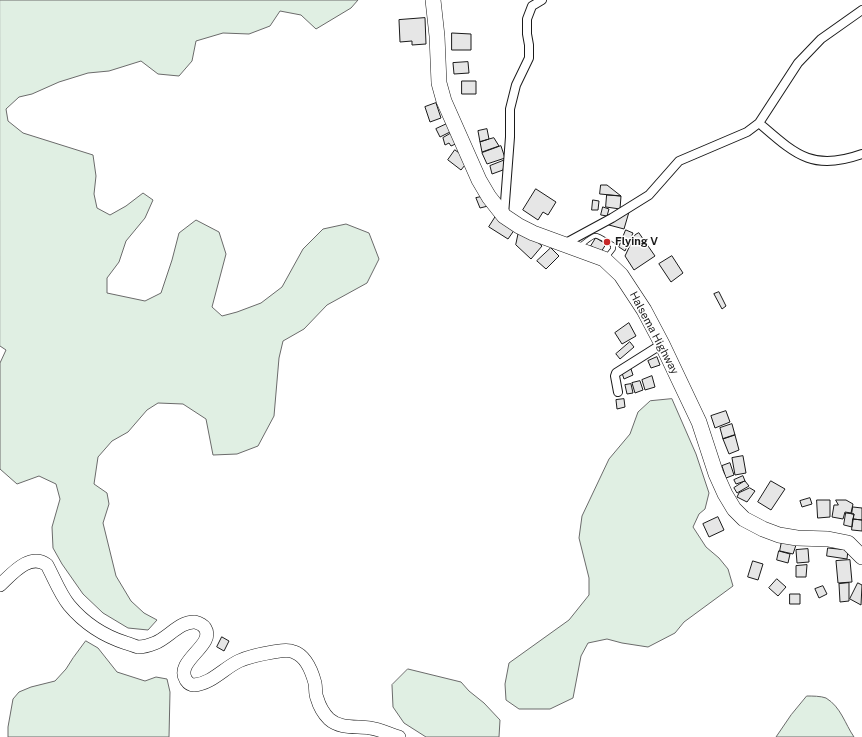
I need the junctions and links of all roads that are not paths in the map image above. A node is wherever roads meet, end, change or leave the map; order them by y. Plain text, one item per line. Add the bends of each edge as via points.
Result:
1 (433, 0) edge
2 (542, 0) edge
3 (862, 10) edge
4 (759, 123) junction
5 (862, 154) edge
6 (504, 216) junction
7 (570, 247) junction
8 (604, 259) junction
9 (662, 344) junction
10 (618, 392) dead end
11 (862, 557) edge
12 (0, 585) edge
13 (398, 737) edge

1 - 6 highway, Halsema Highway via 440,83 444,101 479,180
2 - 6 street via 532,6 529,12 529,58 516,85 510,109
3 - 4 street via 821,39 798,63
4 - 5 street via 788,148 817,161 846,160
4 - 7 street via 747,132 679,161 649,195
6 - 7 highway, Halsema Highway via 533,233
7 - 8 highway, Halsema Highway
7 - 8 lane via 597,235 613,245 613,249
8 - 9 highway, Halsema Highway via 621,276 644,310
9 - 10 street via 616,373
9 - 11 highway, Halsema Highway via 699,422 716,474 734,509 744,519 779,535 848,543
12 - 13 main road via 24,564 39,560 48,565 68,604 98,632 137,647 157,642 186,624 196,622 202,625 206,630 206,640 185,668 184,674 194,685 207,681 237,662 254,655 288,650 304,659 315,684 317,698 329,718 344,726 370,728

